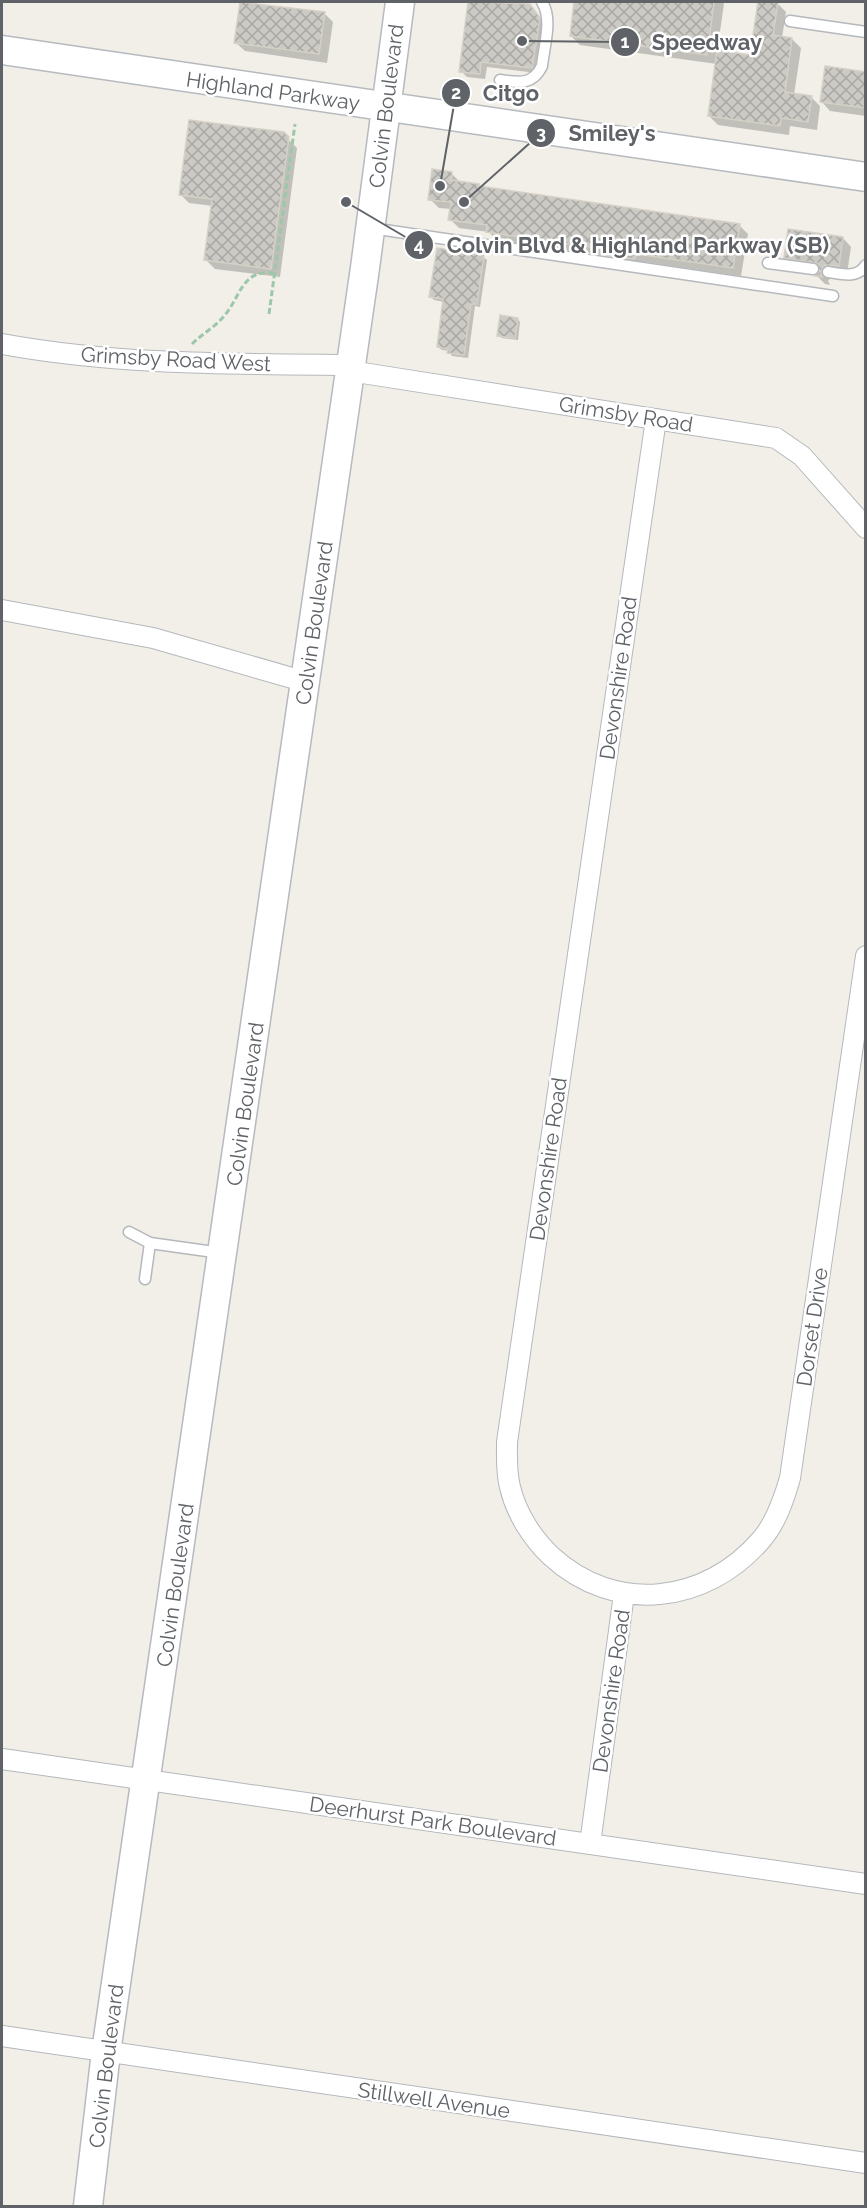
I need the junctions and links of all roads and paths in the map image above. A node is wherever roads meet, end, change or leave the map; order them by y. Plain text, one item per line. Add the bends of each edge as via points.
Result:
1 (400, 2) edge
2 (542, 2) edge
3 (790, 21) dead end
4 (866, 32) edge
5 (2, 50) edge
6 (501, 80) dead end
7 (387, 108) junction
8 (295, 124) dead end
9 (866, 177) edge
10 (371, 228) junction
11 (768, 263) dead end
12 (866, 265) edge
13 (813, 269) dead end
14 (828, 272) dead end
15 (274, 273) junction
16 (833, 296) dead end
17 (269, 314) dead end
18 (2, 344) edge
19 (188, 347) dead end
20 (350, 368) junction
21 (656, 418) junction
22 (866, 528) edge
23 (2, 610) edge
24 (306, 682) junction
25 (866, 956) edge
26 (129, 1232) dead end
27 (150, 1243) junction
28 (223, 1253) junction
29 (145, 1279) dead end
30 (624, 1594) junction
31 (2, 1759) edge
32 (147, 1780) junction
33 (590, 1844) junction
34 (866, 1884) edge
35 (2, 2036) edge
36 (106, 2052) junction
37 (866, 2163) edge
38 (88, 2206) edge

1 - 7 street, Colvin Boulevard
2 - 6 lane via 547,19 539,72 523,83
3 - 4 lane
5 - 7 street, Highland Parkway
7 - 9 street, Highland Parkway
7 - 10 street, Colvin Boulevard
8 - 15 path
10 - 16 lane
10 - 20 street, Colvin Boulevard
11 - 13 lane
12 - 14 lane via 851,275
15 - 17 path
15 - 19 path via 262,272 246,283 223,318
18 - 20 street, Grimsby Road West via 93,356
20 - 21 street, Grimsby Road
20 - 24 street, Colvin Boulevard
21 - 22 street, Grimsby Road via 776,438 802,456
21 - 30 street, Devonshire Road via 507,1442 510,1487 517,1509 536,1539 561,1565 582,1579
23 - 24 street via 153,638
24 - 28 street, Colvin Boulevard
25 - 30 street, Dorset Drive via 792,1467 782,1503 763,1539 722,1574 673,1593
26 - 27 lane
27 - 28 lane
27 - 29 lane
28 - 32 street, Colvin Boulevard
30 - 33 street, Devonshire Road
31 - 32 street, Deerhurst Park Boulevard
32 - 33 street, Deerhurst Park Boulevard
32 - 36 street, Colvin Boulevard
33 - 34 street, Deerhurst Park Boulevard
35 - 36 street, Stillwell Avenue
36 - 37 street, Stillwell Avenue
36 - 38 street, Colvin Boulevard

